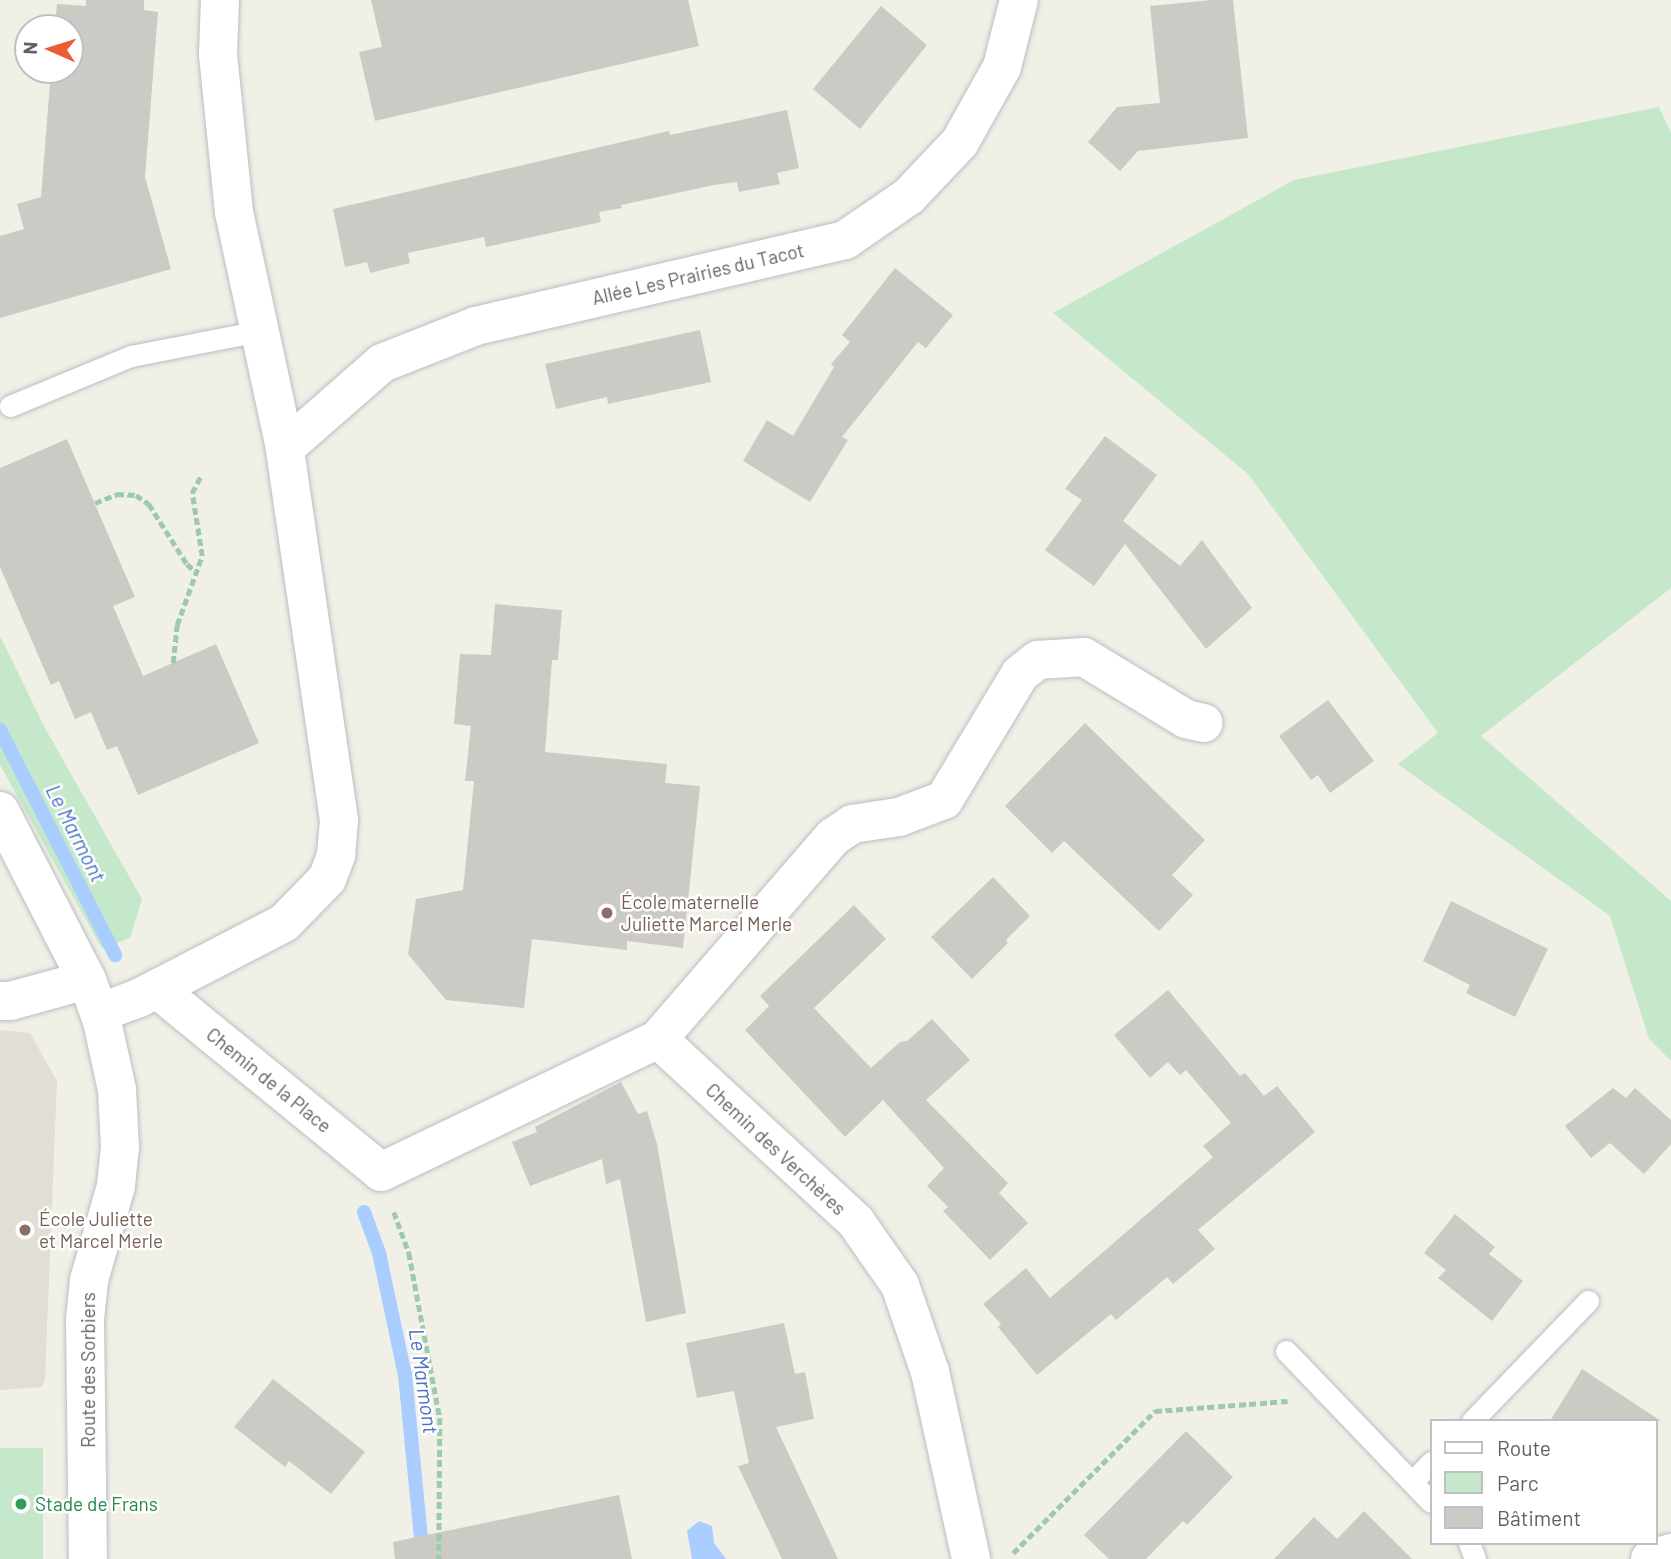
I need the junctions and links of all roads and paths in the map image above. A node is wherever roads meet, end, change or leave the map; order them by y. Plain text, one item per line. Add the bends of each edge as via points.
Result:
1 (220, 0) edge
2 (1018, 0) edge
3 (260, 331) junction
4 (10, 406) dead end
5 (285, 448) junction
6 (201, 475) dead end
7 (95, 503) dead end
8 (196, 572) junction
9 (173, 663) dead end
10 (1204, 723) dead end
11 (0, 811) edge
12 (157, 989) junction
13 (93, 996) junction
14 (0, 1001) edge
15 (658, 1039) junction
16 (387, 1189) junction
17 (1588, 1301) dead end
18 (1286, 1351) dead end
19 (1331, 1398) junction
20 (1474, 1419) edge
21 (1430, 1463) edge
22 (1412, 1482) junction
23 (1430, 1501) edge
24 (1671, 1553) edge
25 (439, 1558) edge
26 (88, 1559) edge
27 (971, 1559) edge
28 (1008, 1559) edge
29 (1650, 1559) edge

1 - 3 street via 218,54 234,212
2 - 5 street, Allée Les Prairies du Tacot via 1002,67 960,142 909,196 845,240 476,326 382,363
3 - 4 lane via 131,356
3 - 5 street
5 - 12 street via 339,820 336,855 327,879 284,923
6 - 8 path via 192,493 202,556
7 - 8 path via 117,494 136,495 149,504
8 - 9 path via 177,625
10 - 15 street via 1186,719 1084,657 1038,660 1020,674 944,800 899,817 852,824 833,837
11 - 13 street, Route des Sorbiers
12 - 13 street
12 - 16 street, Chemin de la Place
13 - 14 street
13 - 26 street, Route des Sorbiers via 117,1090 120,1147 116,1186 89,1280 85,1320
15 - 16 street
15 - 27 street, Chemin des Verchères via 856,1223 900,1285 930,1372
16 - 25 path via 409,1253 440,1418
17 - 20 lane
18 - 19 lane
19 - 22 lane
19 - 28 path via 1155,1411
21 - 22 lane
22 - 23 lane
24 - 29 street

